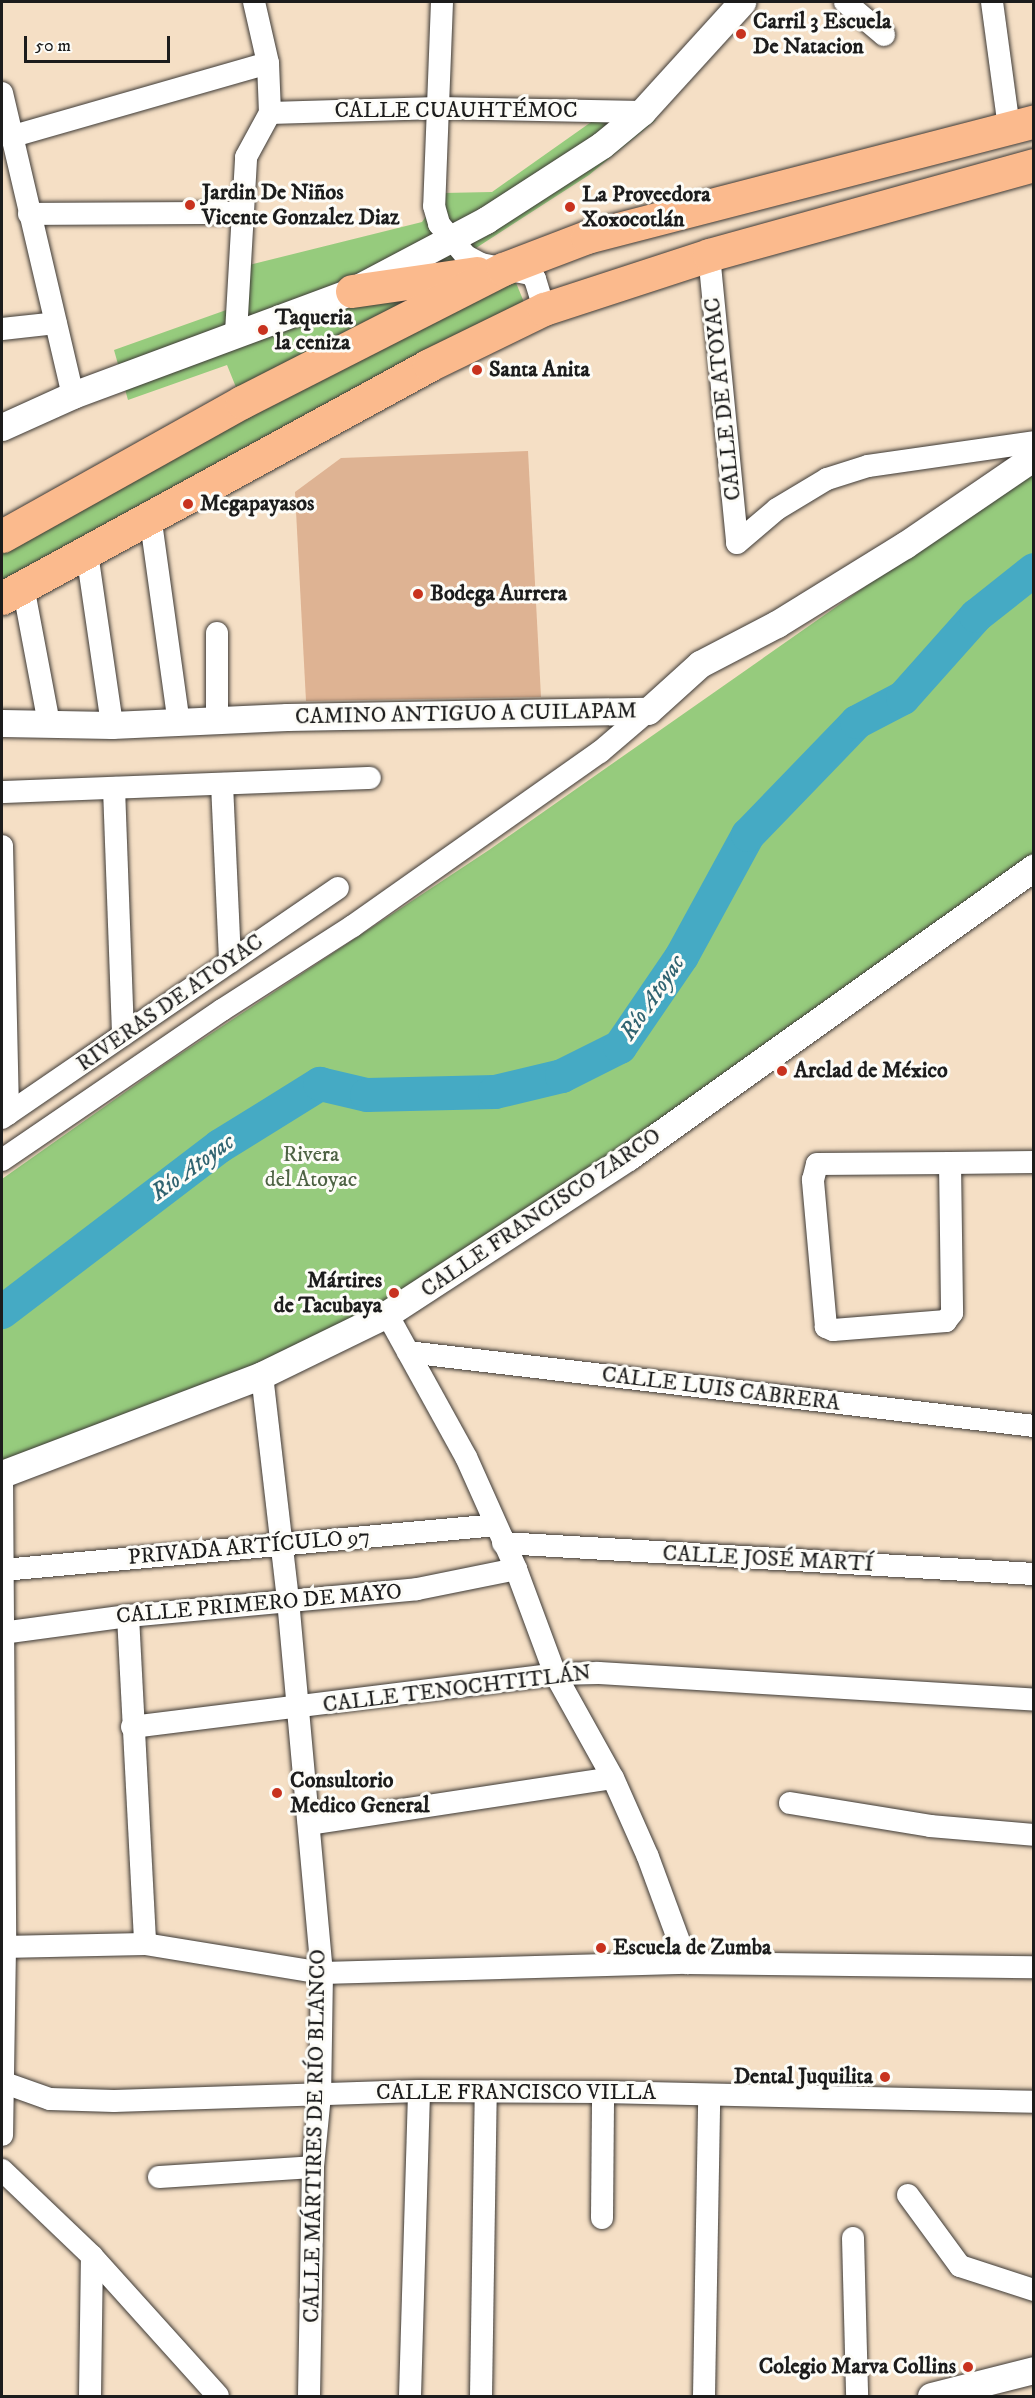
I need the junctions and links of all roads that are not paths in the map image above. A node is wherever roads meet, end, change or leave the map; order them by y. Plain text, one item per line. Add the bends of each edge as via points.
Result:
1 (254, 2) edge
2 (442, 2) edge
3 (742, 2) edge
4 (845, 2) edge
5 (992, 2) edge
6 (884, 35) dead end
7 (268, 63) junction
8 (2, 93) edge
9 (438, 108) junction
10 (642, 112) junction
11 (270, 113) junction
12 (1021, 125) edge
13 (10, 137) junction
14 (1034, 165) edge
15 (241, 213) junction
16 (29, 214) junction
17 (449, 240) junction
18 (709, 255) junction
19 (502, 269) junction
20 (352, 291) junction
21 (544, 309) junction
22 (56, 323) junction
23 (2, 329) edge
24 (236, 333) junction
25 (74, 395) junction
26 (2, 427) edge
27 (1034, 442) edge
28 (1034, 457) edge
29 (150, 515) junction
30 (2, 536) edge
31 (87, 553) junction
32 (12, 592) edge
33 (217, 633) dead end
34 (648, 711) junction
35 (217, 720) junction
36 (2, 723) edge
37 (48, 723) junction
38 (179, 723) junction
39 (112, 725) junction
40 (370, 778) dead end
41 (222, 784) junction
42 (114, 788) junction
43 (2, 792) edge
44 (2, 846) edge
45 (1034, 867) edge
46 (338, 888) dead end
47 (230, 962) junction
48 (123, 1035) junction
49 (5, 1116) edge
50 (2, 1160) edge
51 (1034, 1162) edge
52 (950, 1163) junction
53 (387, 1314) junction
54 (408, 1352) junction
55 (262, 1375) junction
56 (1034, 1426) edge
57 (2, 1476) edge
58 (499, 1534) junction
59 (282, 1543) junction
60 (516, 1569) junction
61 (3, 1570) junction
62 (1034, 1574) edge
63 (288, 1599) junction
64 (128, 1616) junction
65 (3, 1632) edge
66 (555, 1674) junction
67 (1034, 1700) edge
68 (297, 1708) junction
69 (132, 1726) junction
70 (613, 1778) junction
71 (2, 1779) edge
72 (790, 1803) dead end
73 (309, 1824) junction
74 (1034, 1835) edge
75 (145, 1944) junction
76 (3, 1947) edge
77 (687, 1963) junction
78 (1034, 1967) edge
79 (322, 1973) junction
80 (2, 2082) edge
81 (419, 2091) junction
82 (603, 2092) junction
83 (486, 2093) junction
84 (320, 2095) junction
85 (709, 2095) junction
86 (1034, 2102) edge
87 (2, 2135) edge
88 (313, 2167) junction
89 (2, 2170) edge
90 (159, 2177) dead end
91 (909, 2195) dead end
92 (602, 2218) dead end
93 (853, 2238) dead end
94 (92, 2256) junction
95 (1034, 2290) edge
96 (1034, 2370) edge
97 (936, 2396) edge
98 (90, 2397) edge
99 (218, 2397) edge
100 (309, 2397) edge
101 (410, 2397) edge
102 (481, 2397) edge
103 (705, 2397) edge
104 (857, 2397) edge

1 - 7 street
2 - 9 street
3 - 10 street
4 - 6 street
5 - 12 street
7 - 11 street
7 - 13 street
8 - 13 street
9 - 10 street, CALLE CUAUHTÉMOC
9 - 11 street, CALLE CUAUHTÉMOC
9 - 17 street via 434,206
10 - 17 street via 602,145
11 - 15 street via 246,157
12 - 19 main road via 587,237
13 - 16 street
14 - 18 main road
15 - 16 street
15 - 24 street
16 - 22 street
17 - 19 street via 466,256
17 - 20 street
18 - 21 main road
18 - 27 street, CALLE DE ATOYAC via 737,543 777,508 827,479 868,466
19 - 20 main road
19 - 21 street via 519,270 535,279
19 - 30 main road via 214,418
20 - 24 street
21 - 29 main road via 429,365
22 - 23 street
22 - 25 street
24 - 25 street
25 - 26 street
28 - 34 street, CAMINO ANTIGUO A CUILAPAM via 905,545 777,624 700,664
29 - 31 main road
29 - 38 street
31 - 32 main road
31 - 39 street
32 - 37 street
33 - 35 street
34 - 35 street, CAMINO ANTIGUO A CUILAPAM
34 - 50 street via 600,752 353,926 212,1016
35 - 38 street, CAMINO ANTIGUO A CUILAPAM
36 - 37 street, CAMINO ANTIGUO A CUILAPAM
37 - 39 street, CAMINO ANTIGUO A CUILAPAM
38 - 39 street, CAMINO ANTIGUO A CUILAPAM
40 - 41 street
41 - 42 street
41 - 47 street
42 - 43 street
42 - 48 street
44 - 49 street
45 - 53 street, CALLE FRANCISCO ZARCO via 628,1157
46 - 47 street, RIVERAS DE ATOYAC
47 - 48 street, RIVERAS DE ATOYAC
48 - 49 street, RIVERAS DE ATOYAC
51 - 52 street
52 - 52 street via 817,1164 813,1180 826,1327 833,1330 946,1321 952,1313
53 - 54 street
53 - 55 street, CALLE FRANCISCO ZARCO
54 - 56 street, CALLE LUIS CABRERA
54 - 58 street via 466,1457
55 - 57 street, CALLE FRANCISCO ZARCO
55 - 59 street, CALLE MÁRTIRES DE RÍO BLANCO
57 - 61 street
58 - 59 street, PRIVADA ARTÍCULO 97
58 - 60 street
58 - 62 street, CALLE JOSÉ MARTÍ
59 - 61 street, PRIVADA ARTÍCULO 97
59 - 63 street, CALLE MÁRTIRES DE RÍO BLANCO
60 - 63 street, CALLE PRIMERO DE MAYO via 417,1589
60 - 66 street
61 - 65 street
63 - 64 street, CALLE PRIMERO DE MAYO
63 - 68 street, CALLE MÁRTIRES DE RÍO BLANCO
64 - 65 street, CALLE PRIMERO DE MAYO
64 - 69 street
65 - 71 street
66 - 67 street, CALLE TENOCHTITLÁN via 598,1673
66 - 68 street, CALLE TENOCHTITLÁN
66 - 70 street
68 - 69 street, CALLE TENOCHTITLÁN
68 - 73 street, CALLE MÁRTIRES DE RÍO BLANCO
69 - 75 street
70 - 73 street
70 - 77 street via 648,1857
71 - 76 street
72 - 74 street via 930,1826
73 - 79 street, CALLE MÁRTIRES DE RÍO BLANCO
75 - 76 street
75 - 79 street
76 - 80 street
77 - 78 street
77 - 79 street
79 - 84 street, CALLE MÁRTIRES DE RÍO BLANCO
80 - 84 street, CALLE FRANCISCO VILLA via 50,2099
80 - 87 street
81 - 83 street, CALLE FRANCISCO VILLA
81 - 84 street, CALLE FRANCISCO VILLA
81 - 101 street
82 - 83 street, CALLE FRANCISCO VILLA
82 - 85 street, CALLE FRANCISCO VILLA
82 - 92 street
83 - 102 street
84 - 88 street, CALLE MÁRTIRES DE RÍO BLANCO
85 - 86 street, CALLE FRANCISCO VILLA
85 - 103 street
88 - 90 street
88 - 100 street, CALLE MÁRTIRES DE RÍO BLANCO
89 - 94 street
91 - 95 street via 960,2266
93 - 104 street
94 - 98 street
94 - 99 street
96 - 97 street

